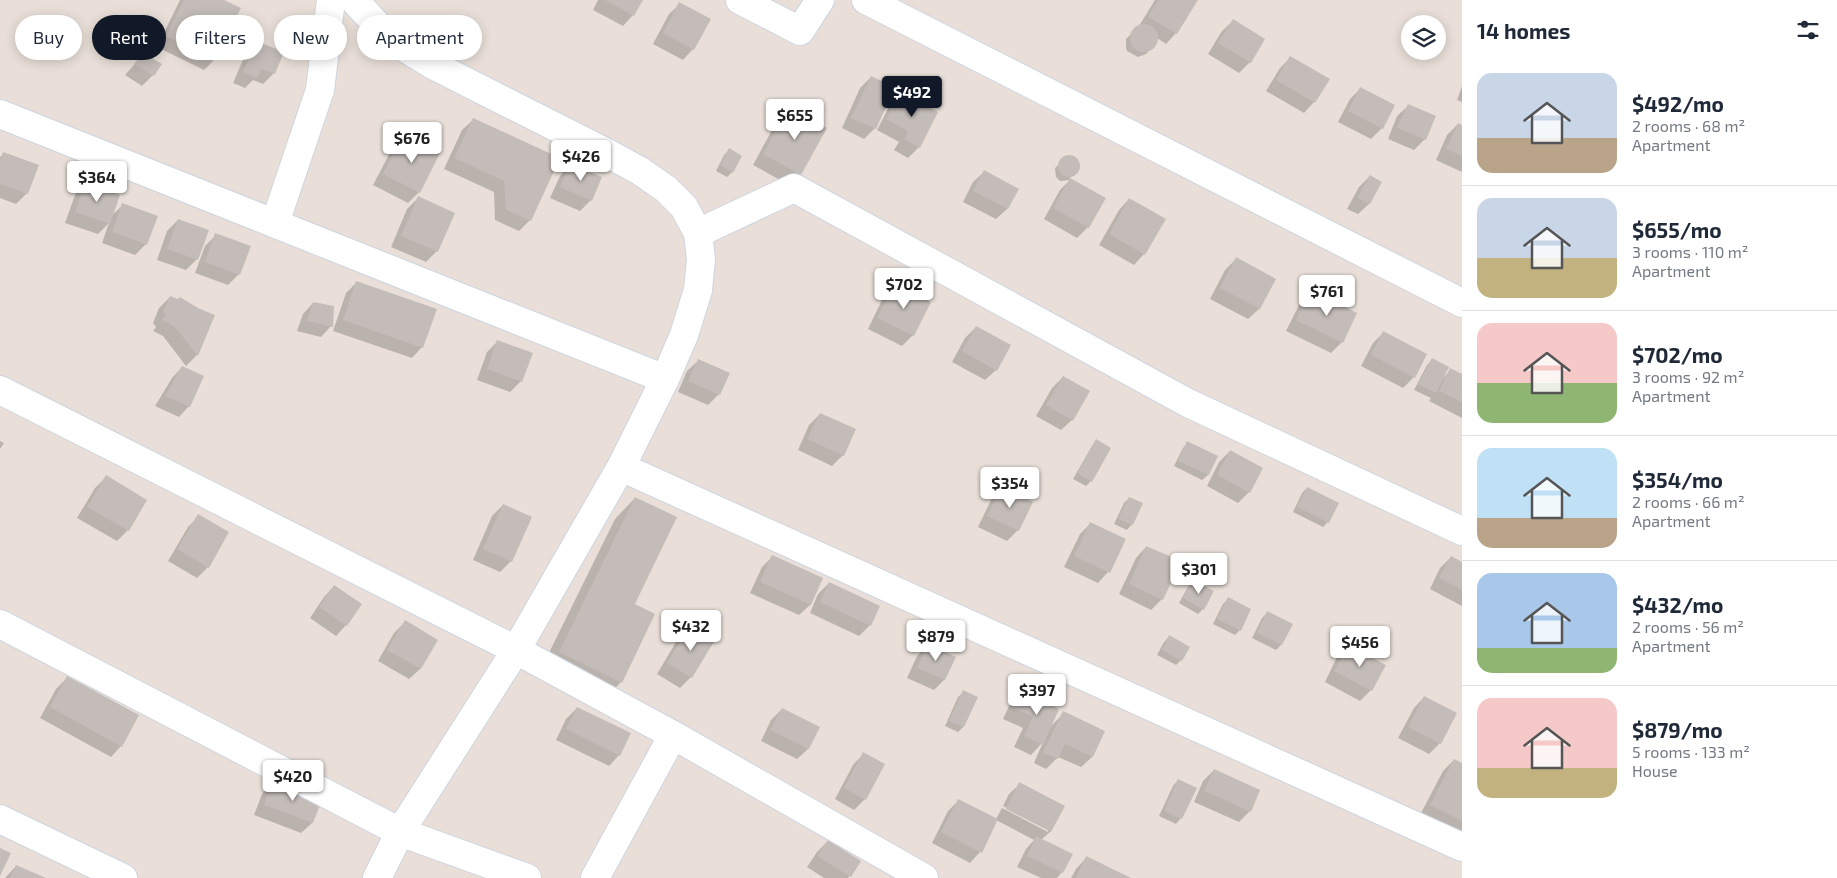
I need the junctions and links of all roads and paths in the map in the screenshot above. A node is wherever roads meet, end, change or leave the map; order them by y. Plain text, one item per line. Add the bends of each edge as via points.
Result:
1 (331, 0) edge
2 (354, 0) edge
3 (740, 0) edge
4 (820, 0) edge
5 (866, 0) edge
6 (0, 114) edge
7 (275, 223) junction
8 (698, 233) junction
9 (1462, 303) edge
10 (665, 379) junction
11 (0, 390) edge
12 (621, 467) junction
13 (1462, 531) edge
14 (0, 624) edge
15 (516, 650) junction
16 (673, 735) junction
17 (0, 819) edge
18 (400, 832) junction
19 (1462, 847) edge
20 (123, 878) edge
21 (377, 878) edge
22 (526, 878) edge
23 (594, 878) edge
24 (924, 878) edge

1 - 7 street via 320,90
2 - 8 street via 388,38 433,66 640,171 666,189 684,207
3 - 4 street via 800,32
5 - 9 street
6 - 7 street
7 - 10 street
8 - 10 street via 701,259 698,290 684,335
8 - 13 street via 794,188 1188,403
10 - 12 street
11 - 15 street
12 - 15 street
12 - 19 street
14 - 18 street
15 - 16 street
15 - 18 street
16 - 23 street
16 - 24 street
17 - 20 street
18 - 21 street
18 - 22 street

